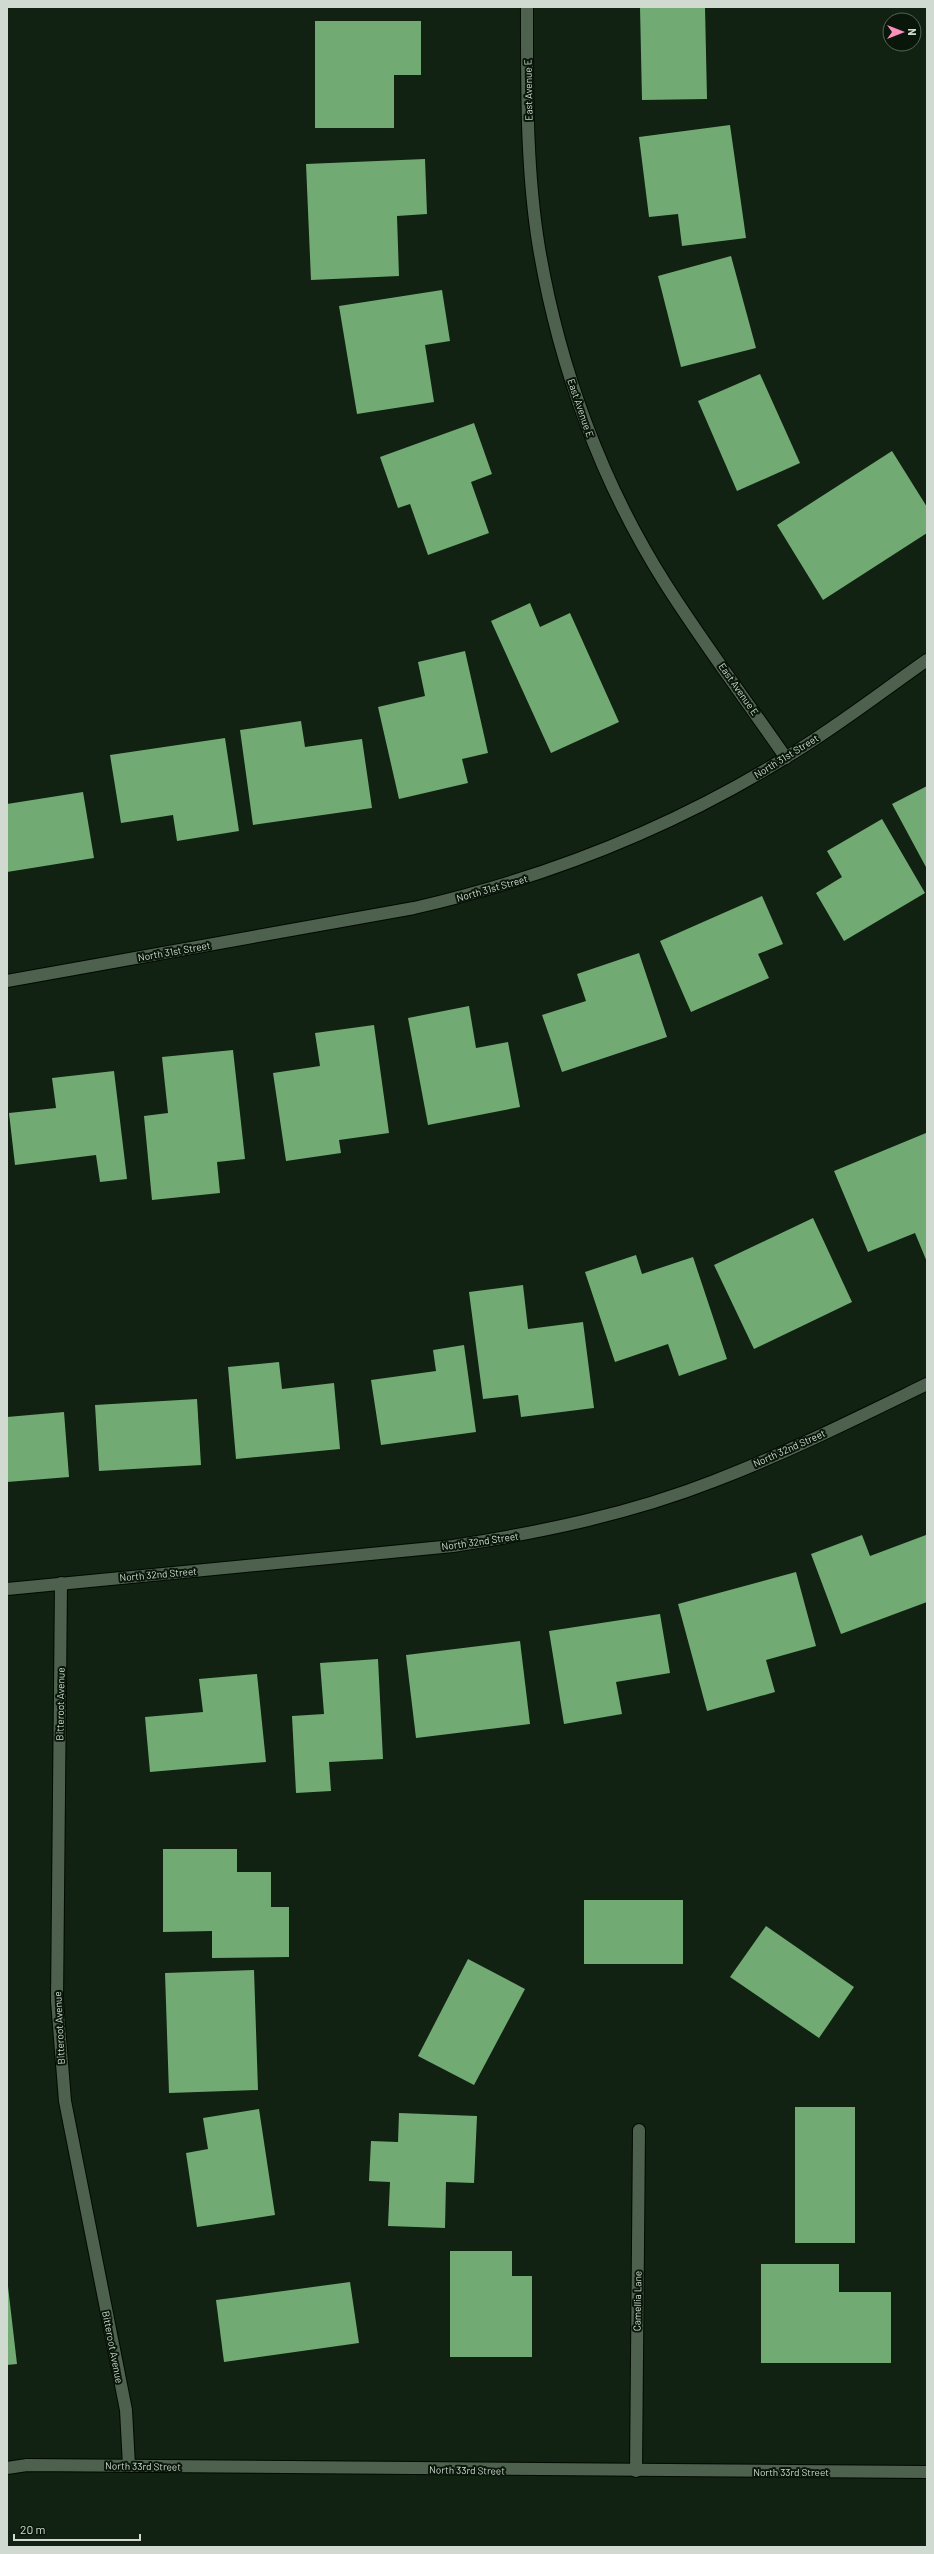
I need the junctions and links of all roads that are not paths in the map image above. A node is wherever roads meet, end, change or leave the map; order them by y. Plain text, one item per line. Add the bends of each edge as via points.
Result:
1 (528, 7) edge
2 (927, 660) edge
3 (786, 758) junction
4 (7, 981) edge
5 (927, 1384) edge
6 (61, 1583) junction
7 (7, 1589) edge
8 (639, 2130) dead end
9 (129, 2466) junction
10 (7, 2468) edge
11 (636, 2471) junction
12 (927, 2472) edge

1 - 3 street, East Avenue E via 528,117 539,247 553,317 576,396 598,453 665,582
2 - 3 street, North 31st Street
3 - 4 street, North 31st Street via 691,810 628,840 570,863 468,896 414,908
5 - 6 street, North 32nd Street via 780,1454 714,1481 648,1504 586,1521 453,1546
6 - 7 street, North 32nd Street
6 - 9 street, Bitteroot Avenue via 56,2001 65,2101 126,2410
8 - 11 street, Camellia Lane
9 - 10 street, North 33rd Street via 27,2465
9 - 11 street, North 33rd Street
11 - 12 street, North 33rd Street

